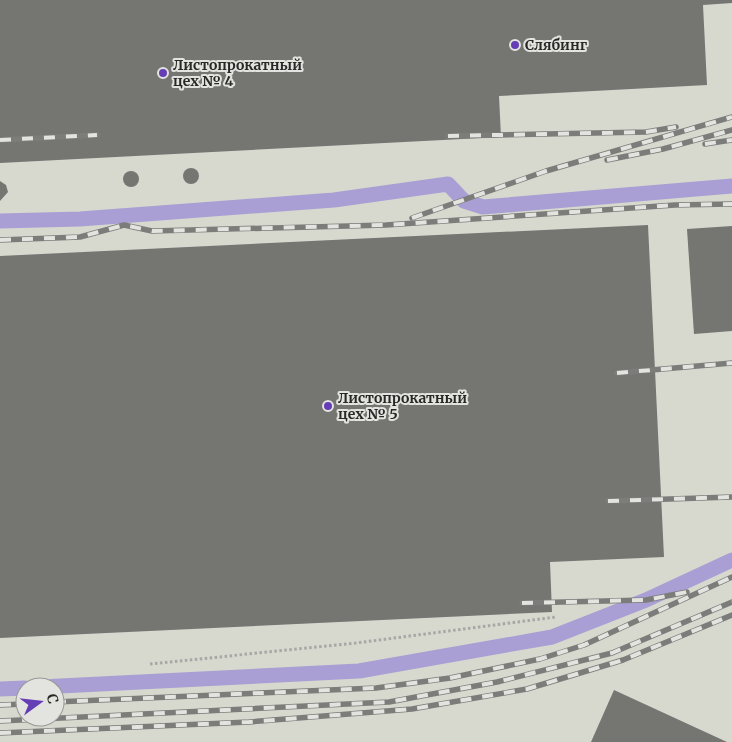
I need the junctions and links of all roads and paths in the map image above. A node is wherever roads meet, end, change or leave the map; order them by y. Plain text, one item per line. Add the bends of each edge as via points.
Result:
1 (732, 186) edge
2 (0, 221) edge
3 (732, 560) edge
4 (559, 617) dead end
5 (150, 664) dead end
6 (65, 686) edge
7 (15, 688) edge
8 (0, 689) edge

1 - 2 lane via 482,207 464,201 448,184 334,200 80,219
3 - 6 lane via 646,600 552,637 358,671
4 - 5 path via 356,643
7 - 8 lane

